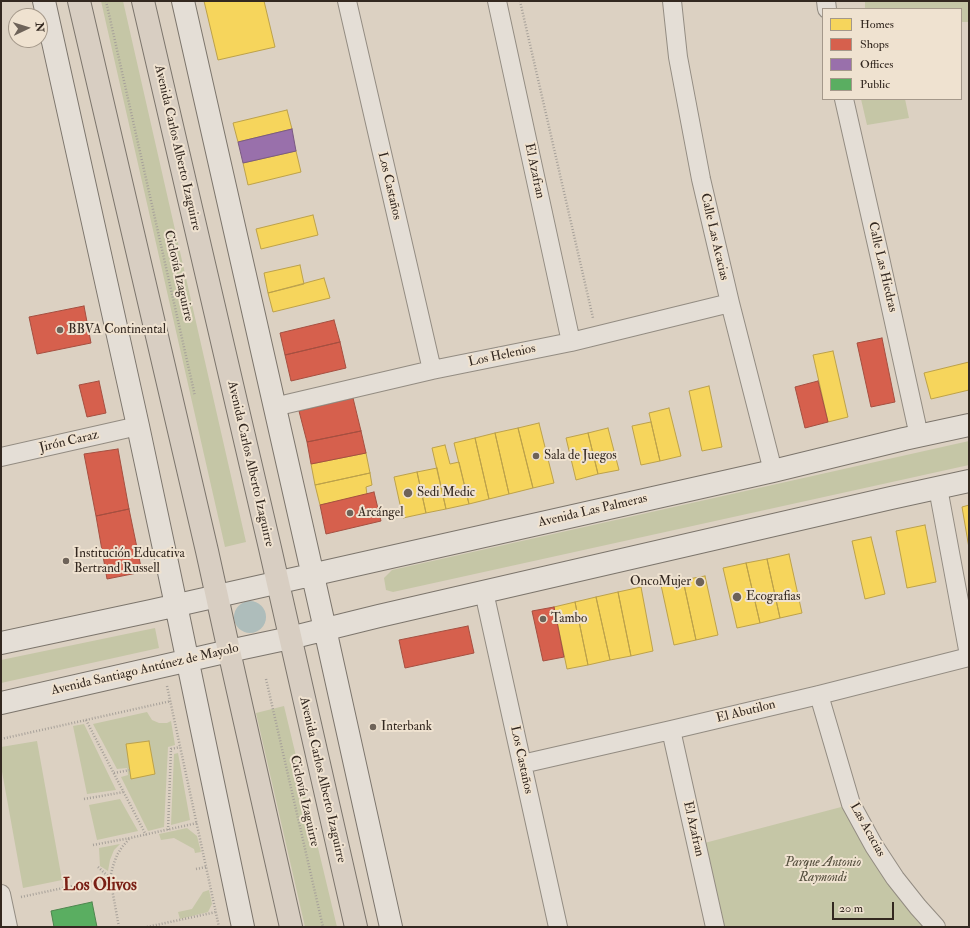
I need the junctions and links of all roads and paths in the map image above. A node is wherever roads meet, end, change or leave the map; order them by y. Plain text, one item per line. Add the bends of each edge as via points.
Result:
1 (44, 1) edge
2 (79, 1) edge
3 (106, 1) edge
4 (143, 1) edge
5 (183, 1) edge
6 (347, 1) edge
7 (497, 1) edge
8 (520, 1) edge
9 (672, 1) edge
10 (844, 100) edge
11 (730, 303) junction
12 (593, 318) dead end
13 (571, 342) junction
14 (432, 370) junction
15 (196, 402) dead end
16 (274, 407) junction
17 (969, 425) edge
18 (138, 426) junction
19 (919, 436) junction
20 (1, 457) edge
21 (773, 471) junction
22 (969, 481) edge
23 (938, 488) junction
24 (312, 574) junction
25 (278, 582) junction
26 (484, 592) junction
27 (217, 595) junction
28 (176, 605) junction
29 (325, 629) junction
30 (290, 638) junction
31 (1, 643) edge
32 (229, 651) junction
33 (969, 656) edge
34 (187, 660) junction
35 (163, 666) junction
36 (266, 679) dead end
37 (818, 695) junction
38 (195, 696) junction
39 (170, 701) junction
40 (1, 703) edge
41 (86, 720) junction
42 (671, 730) junction
43 (1, 739) edge
44 (180, 747) junction
45 (522, 764) junction
46 (130, 770) dead end
47 (114, 773) junction
48 (124, 792) junction
49 (84, 799) dead end
50 (197, 823) junction
51 (168, 830) junction
52 (146, 835) junction
53 (130, 838) junction
54 (93, 845) dead end
55 (98, 867) dead end
56 (206, 867) junction
57 (196, 869) dead end
58 (110, 878) junction
59 (2, 897) edge
60 (216, 912) junction
61 (8, 927) edge
62 (119, 927) edge
63 (147, 927) edge
64 (219, 927) edge
65 (243, 927) edge
66 (291, 927) edge
67 (323, 927) edge
68 (356, 927) edge
69 (391, 927) edge
70 (558, 927) edge
71 (715, 927) edge
72 (936, 927) edge

1 - 18 main road
2 - 27 main road
3 - 15 path, Ciclovía Izaguirre
4 - 25 main road, Avenida Carlos Alberto Izaguirre
5 - 16 main road
6 - 14 street, Los Castaños
7 - 13 street, El Azafran
8 - 12 path
9 - 11 street, Calle Las Acacias via 678,57 701,179
10 - 19 street, Calle Las Hiedras
11 - 13 street, Los Helenios
11 - 21 street, Calle Las Acacias
13 - 14 street, Los Helenios
14 - 16 street, Los Helenios
16 - 24 main road
17 - 19 main road, Avenida Las Palmeras
18 - 20 street, Jirón Caraz
18 - 28 main road
19 - 21 main road, Avenida Las Palmeras
21 - 24 main road, Avenida Las Palmeras
22 - 23 main road
23 - 26 main road
23 - 33 street
24 - 25 main road, Avenida Las Palmeras
24 - 29 main road
25 - 27 main road, Avenida Las Palmeras
25 - 30 main road, Avenida Carlos Alberto Izaguirre
26 - 29 main road
26 - 45 street, Los Castaños
27 - 28 main road
27 - 32 main road
28 - 31 main road
28 - 34 main road
29 - 30 main road
29 - 69 main road
30 - 32 main road, Avenida Santiago Antúnez de Mayolo
30 - 68 main road, Avenida Carlos Alberto Izaguirre
32 - 34 main road, Avenida Santiago Antúnez de Mayolo
32 - 66 main road
33 - 37 street, El Abutilon
34 - 35 main road, Avenida Santiago Antúnez de Mayolo
34 - 38 main road
35 - 39 path
35 - 40 main road, Avenida Santiago Antúnez de Mayolo
36 - 67 path, Ciclovía Izaguirre
37 - 42 street, El Abutilon
37 - 72 street, Las Acacias via 851,804 895,878
38 - 39 path
38 - 65 main road
39 - 41 path
39 - 44 path
41 - 43 path
41 - 47 path
42 - 45 street, El Abutilon
42 - 71 street, El Azafran
44 - 50 path
44 - 51 path via 171,749
45 - 70 street, Los Castaños
46 - 47 path
47 - 48 path
48 - 49 path
48 - 52 path
50 - 51 path
50 - 56 path
51 - 52 path
52 - 53 path
53 - 54 path
53 - 58 path via 117,855
55 - 58 path
56 - 57 path
56 - 60 path
58 - 59 path
58 - 62 path
59 - 61 street
60 - 63 path
60 - 64 path

